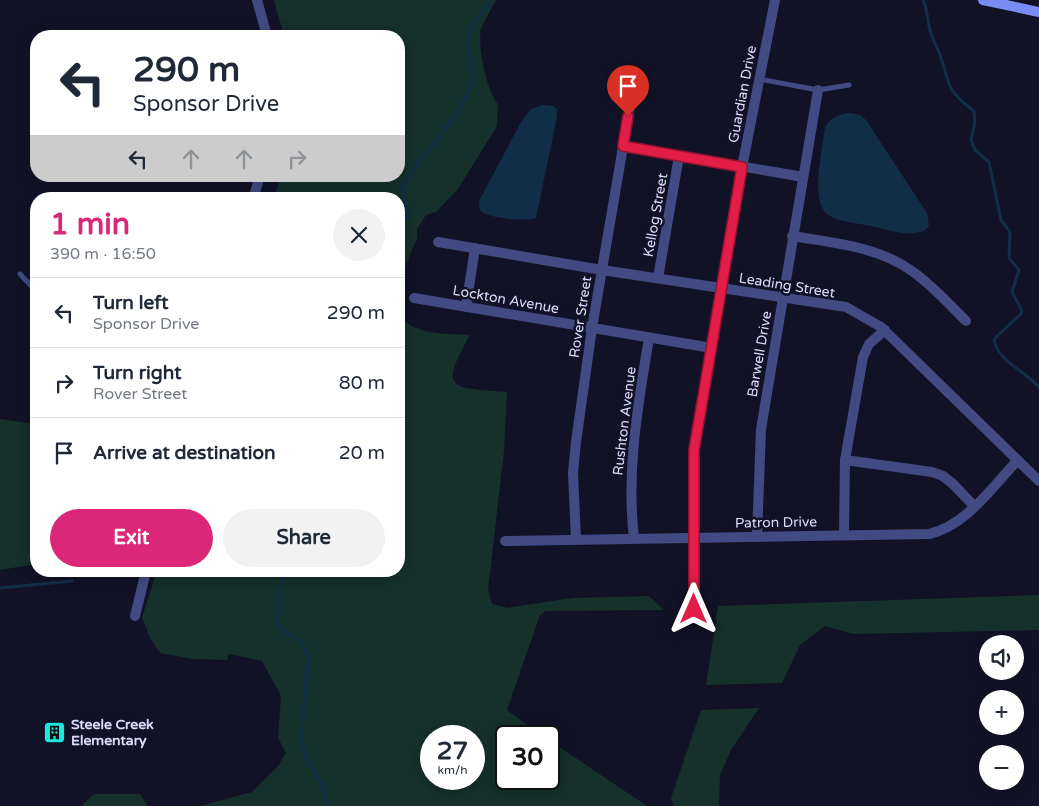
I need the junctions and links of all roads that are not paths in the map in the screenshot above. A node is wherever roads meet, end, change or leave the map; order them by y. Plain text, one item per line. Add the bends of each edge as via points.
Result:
1 (257, 0) edge
2 (775, 0) edge
3 (983, 0) edge
4 (1039, 12) edge
5 (265, 30) edge
6 (759, 79) junction
7 (849, 84) dead end
8 (818, 90) junction
9 (631, 100) dead end
10 (623, 146) junction
11 (679, 156) junction
12 (742, 167) junction
13 (803, 177) junction
14 (792, 236) junction
15 (438, 242) dead end
16 (475, 248) junction
17 (602, 270) junction
18 (20, 274) dead end
19 (658, 278) junction
20 (30, 285) edge
21 (722, 289) junction
22 (414, 298) dead end
23 (783, 298) junction
24 (466, 307) junction
25 (966, 321) dead end
26 (592, 328) junction
27 (885, 330) junction
28 (649, 338) junction
29 (712, 348) junction
30 (845, 460) junction
31 (1018, 460) junction
32 (1039, 481) edge
33 (974, 506) junction
34 (844, 535) junction
35 (694, 536) junction
36 (757, 536) junction
37 (634, 539) junction
38 (576, 540) junction
39 (505, 541) dead end
40 (145, 577) edge
41 (694, 609) dead end
42 (135, 616) dead end

1 - 5 street
2 - 6 street, Guardian Drive
3 - 4 main road
6 - 8 lane
6 - 12 street, Guardian Drive
7 - 8 lane
8 - 13 street, Barwell Drive
9 - 10 street, Rover Street
10 - 11 street
10 - 17 street, Rover Street
11 - 12 street
11 - 19 street, Kellog Street
12 - 13 street
12 - 21 street, Guardian Drive
13 - 14 street, Barwell Drive
14 - 23 street, Barwell Drive
14 - 25 street via 854,246 897,261
15 - 16 street, Leading Street
16 - 17 street, Leading Street
16 - 24 street
17 - 19 street, Leading Street
17 - 26 street, Rover Street
18 - 20 lane
19 - 21 street, Leading Street
21 - 23 street, Leading Street
21 - 29 street, Guardian Drive
22 - 24 street, Lockton Avenue
23 - 27 street, Leading Street via 846,307
23 - 36 street, Barwell Drive via 761,430
24 - 26 street, Lockton Avenue
26 - 28 street, Lockton Avenue
26 - 38 street, Rover Street via 573,473
27 - 30 street via 869,344 863,357
27 - 31 street, Leading Street
28 - 29 street, Lockton Avenue
28 - 37 street, Rushton Avenue via 631,465
29 - 35 street, Guardian Drive via 694,450
30 - 33 street via 937,474 953,484
30 - 34 street
31 - 32 street, Leading Street
31 - 33 street, Patron Drive
33 - 34 street, Patron Drive via 944,530 929,534
34 - 36 street, Patron Drive
35 - 36 street, Patron Drive
35 - 37 street, Patron Drive
35 - 41 street, Guardian Drive
37 - 38 street, Patron Drive
38 - 39 street, Patron Drive
40 - 42 street

